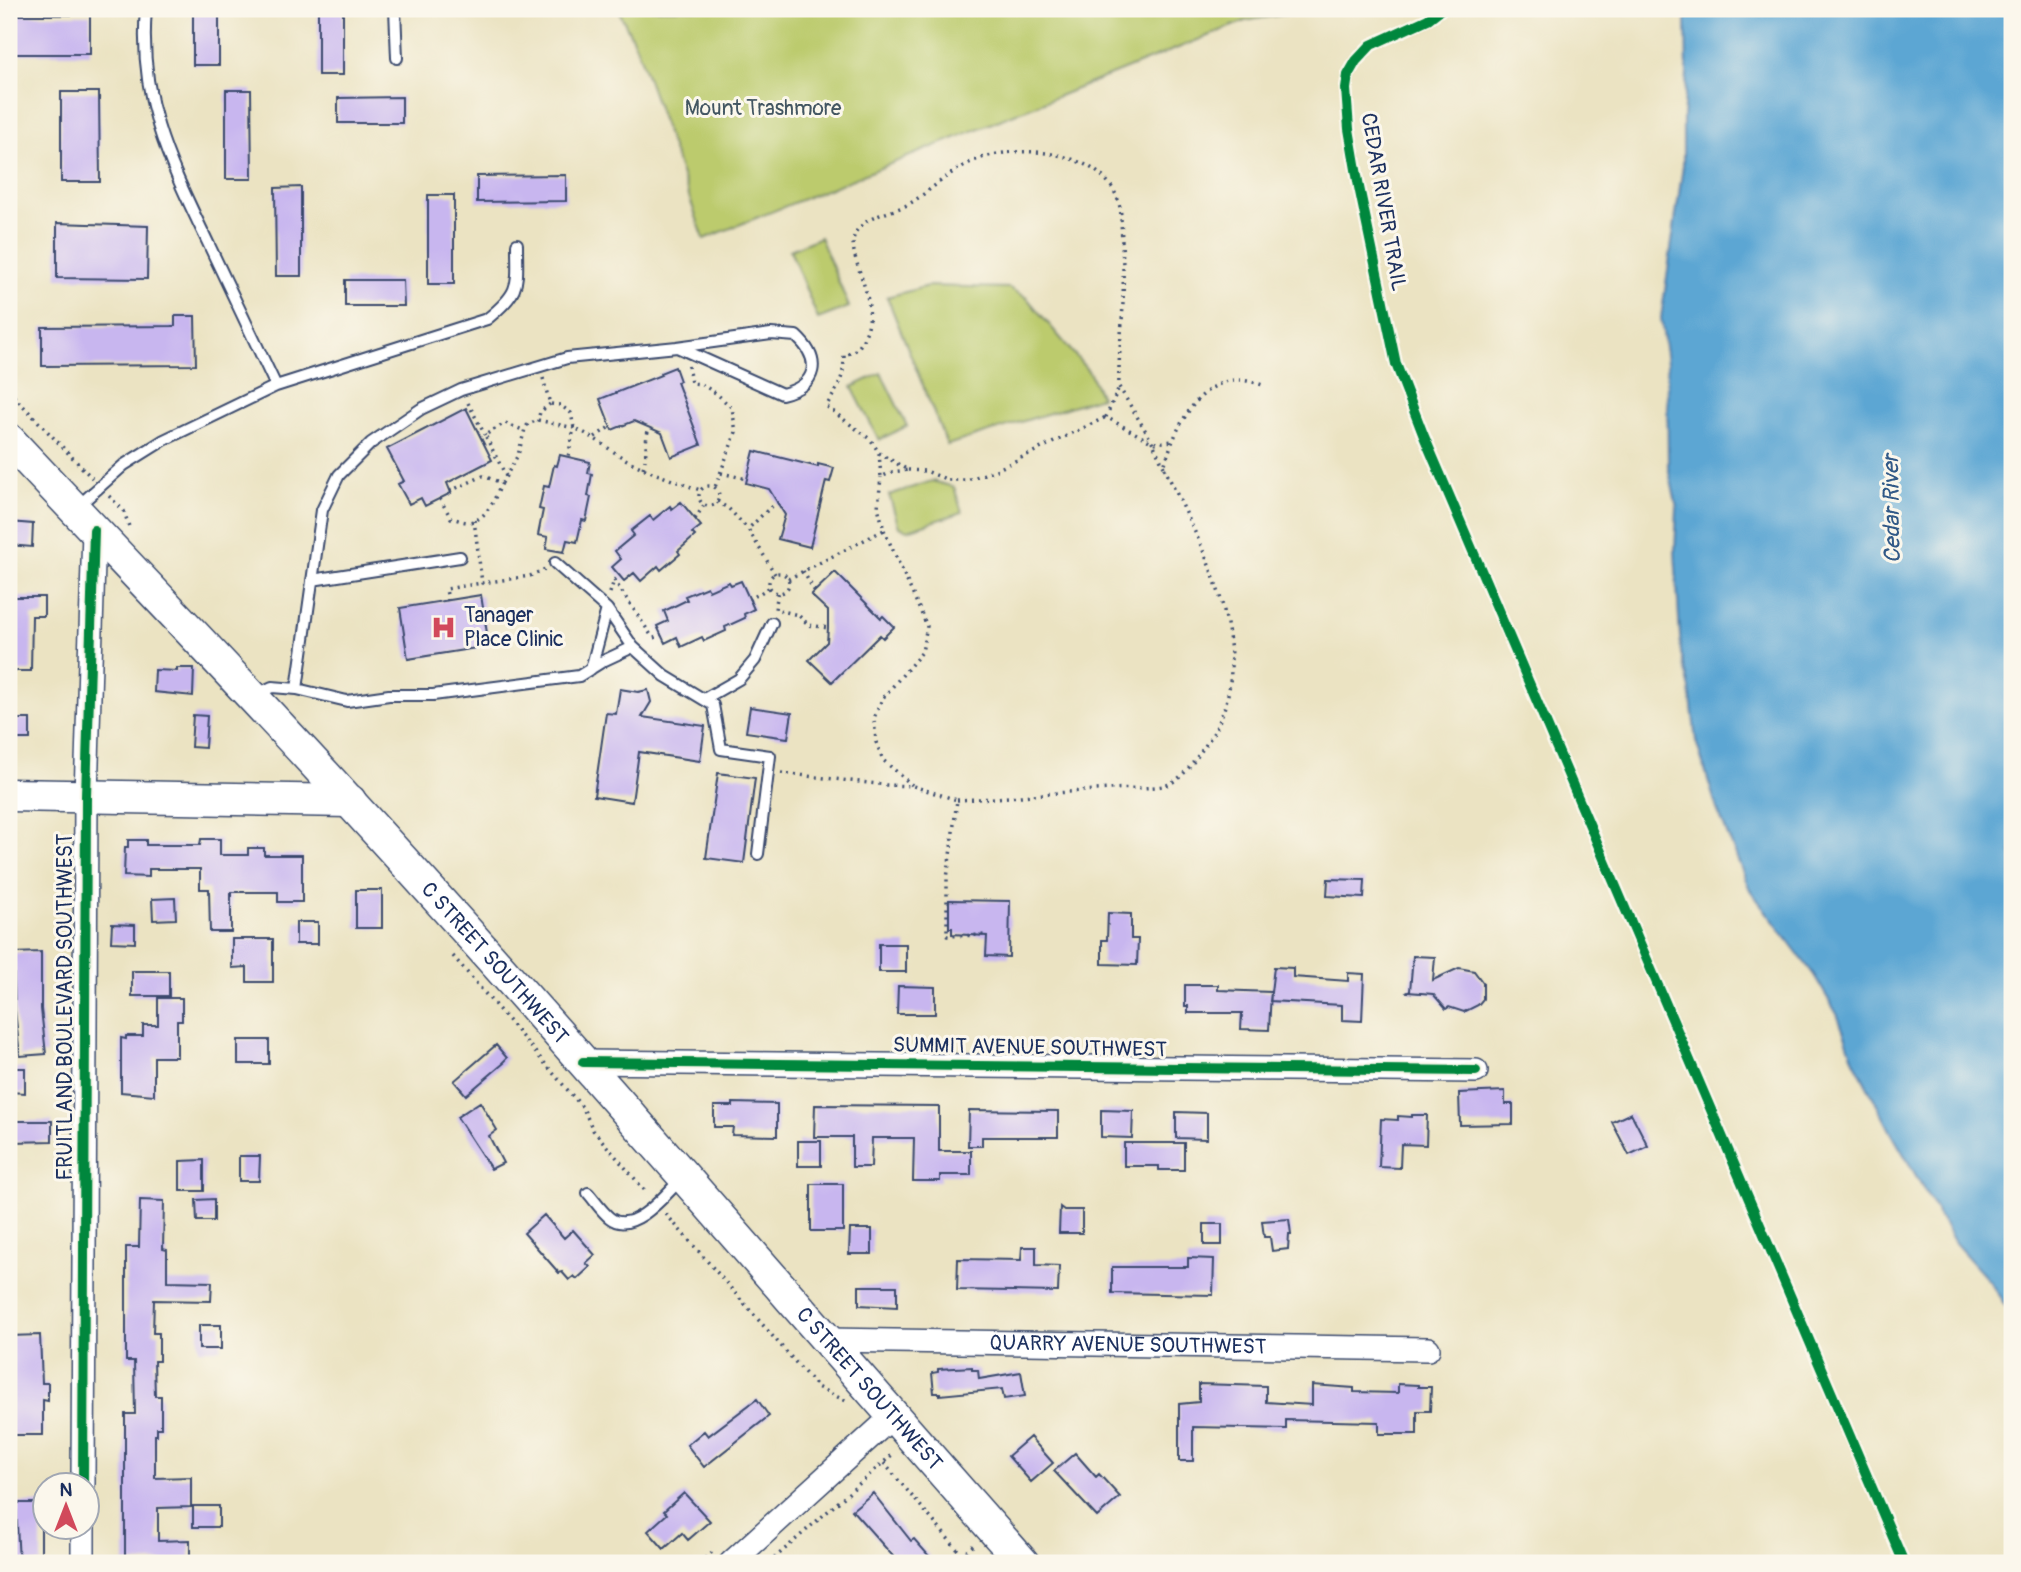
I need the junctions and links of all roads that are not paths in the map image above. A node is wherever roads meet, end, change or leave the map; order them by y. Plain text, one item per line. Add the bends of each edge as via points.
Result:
1 (146, 9) edge
2 (395, 9) edge
3 (397, 58) dead end
4 (517, 244) dead end
5 (677, 347) junction
6 (276, 386) junction
7 (9, 440) edge
8 (84, 520) junction
9 (460, 557) dead end
10 (555, 563) road end
11 (312, 580) junction
12 (607, 609) junction
13 (772, 623) dead end
14 (633, 648) junction
15 (592, 669) junction
16 (297, 689) junction
17 (253, 696) junction
18 (704, 699) junction
19 (9, 795) edge
20 (86, 796) junction
21 (350, 801) junction
22 (758, 854) dead end
23 (583, 1062) junction
24 (1476, 1071) dead end
25 (684, 1177) junction
26 (588, 1193) dead end
27 (827, 1340) junction
28 (1428, 1349) dead end
29 (893, 1416) junction
30 (83, 1470) edge
31 (83, 1540) edge
32 (83, 1563) edge
33 (731, 1563) edge
34 (1023, 1563) edge

1 - 6 lane via 150,99 167,157
2 - 3 lane
4 - 6 lane via 517,288 487,319
5 - 5 lane via 771,334 796,336 813,355 813,369 796,391 782,394
5 - 11 lane via 567,358 461,390 421,409 370,443 339,475 322,510
6 - 8 lane via 164,440 124,466 100,486
7 - 8 main road, C STREET SOUTHWEST
8 - 17 main road, C STREET SOUTHWEST
8 - 20 street, FRUITLAND BOULEVARD SOUTHWEST
9 - 11 lane
10 - 12 lane
11 - 16 lane
12 - 14 lane
12 - 15 lane
13 - 18 lane via 755,660 739,679
14 - 15 lane
14 - 18 lane via 664,676
15 - 16 lane via 579,676 347,701
16 - 17 lane via 272,687
17 - 21 main road, C STREET SOUTHWEST
18 - 22 lane via 713,705 721,749 770,756
19 - 20 main road
20 - 21 main road
20 - 30 street, FRUITLAND BOULEVARD SOUTHWEST
21 - 23 main road, C STREET SOUTHWEST
23 - 24 street, SUMMIT AVENUE SOUTHWEST
23 - 25 main road, C STREET SOUTHWEST
25 - 26 lane via 649,1211 621,1223 611,1220
25 - 27 main road, C STREET SOUTHWEST
27 - 28 street, QUARRY AVENUE SOUTHWEST
27 - 29 main road, C STREET SOUTHWEST
29 - 33 street
29 - 34 main road, C STREET SOUTHWEST
31 - 32 street

